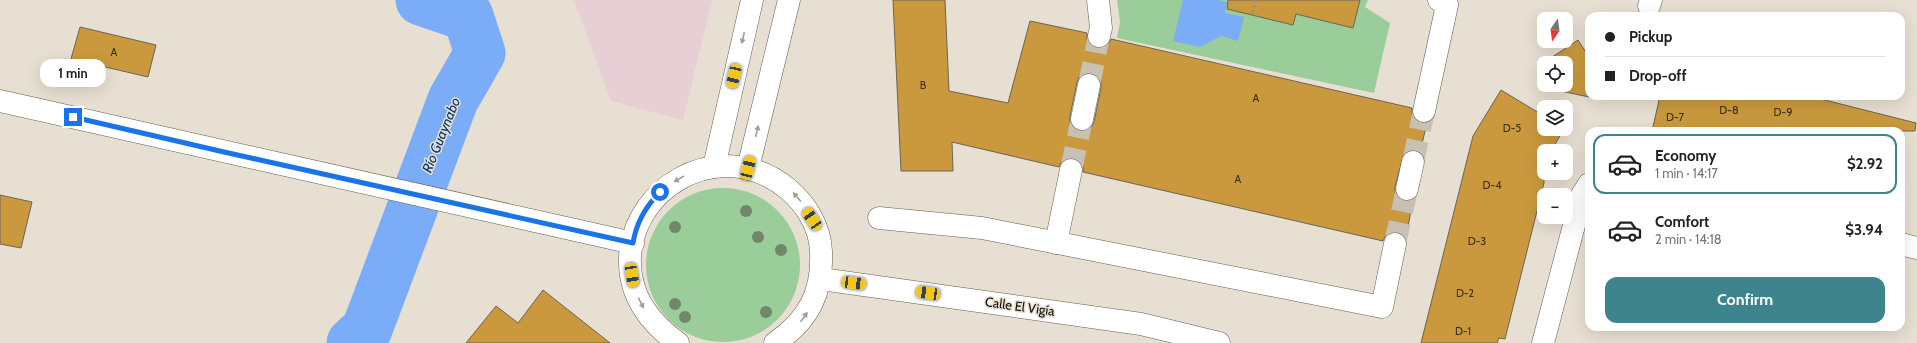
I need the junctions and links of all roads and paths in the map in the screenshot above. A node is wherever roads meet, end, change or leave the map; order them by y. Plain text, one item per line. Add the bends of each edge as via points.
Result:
1 (752, 0) edge
2 (789, 0) edge
3 (1098, 0) edge
4 (1256, 0) edge
5 (1439, 0) edge
6 (1252, 14) dead end
7 (1099, 36) tunnel mouth
8 (1089, 85) tunnel mouth
9 (0, 101) edge
10 (1424, 111) tunnel mouth
11 (1082, 119) tunnel mouth
12 (1413, 162) tunnel mouth
13 (714, 167) junction
14 (748, 168) junction
15 (1071, 170) tunnel mouth
16 (1407, 189) tunnel mouth
17 (1585, 190) edge
18 (880, 218) dead end
19 (633, 243) junction
20 (1056, 243) junction
21 (1395, 244) tunnel mouth
22 (1905, 245) edge
23 (1917, 248) edge
24 (821, 279) junction
25 (654, 336) edge
26 (678, 343) edge
27 (775, 343) edge
28 (1219, 343) edge
29 (1543, 343) edge

1 -> 13 street
14 -> 2 street
3 - 7 street via 1101,28
4 - 6 path
5 - 10 street via 1447,5
8 - 11 street
9 - 19 street
12 - 16 street
13 - 14 street
13 -> 19 street via 690,173 668,185 641,217
24 -> 14 street via 821,246 812,219 798,197 768,175
15 - 20 street
17 - 29 street
18 - 20 street via 982,228
19 -> 25 street via 633,284
20 - 21 street via 1382,307
22 - 23 street
27 -> 24 street via 803,318 815,298
24 - 28 street, Calle El Vigía via 1141,324
25 - 26 street

